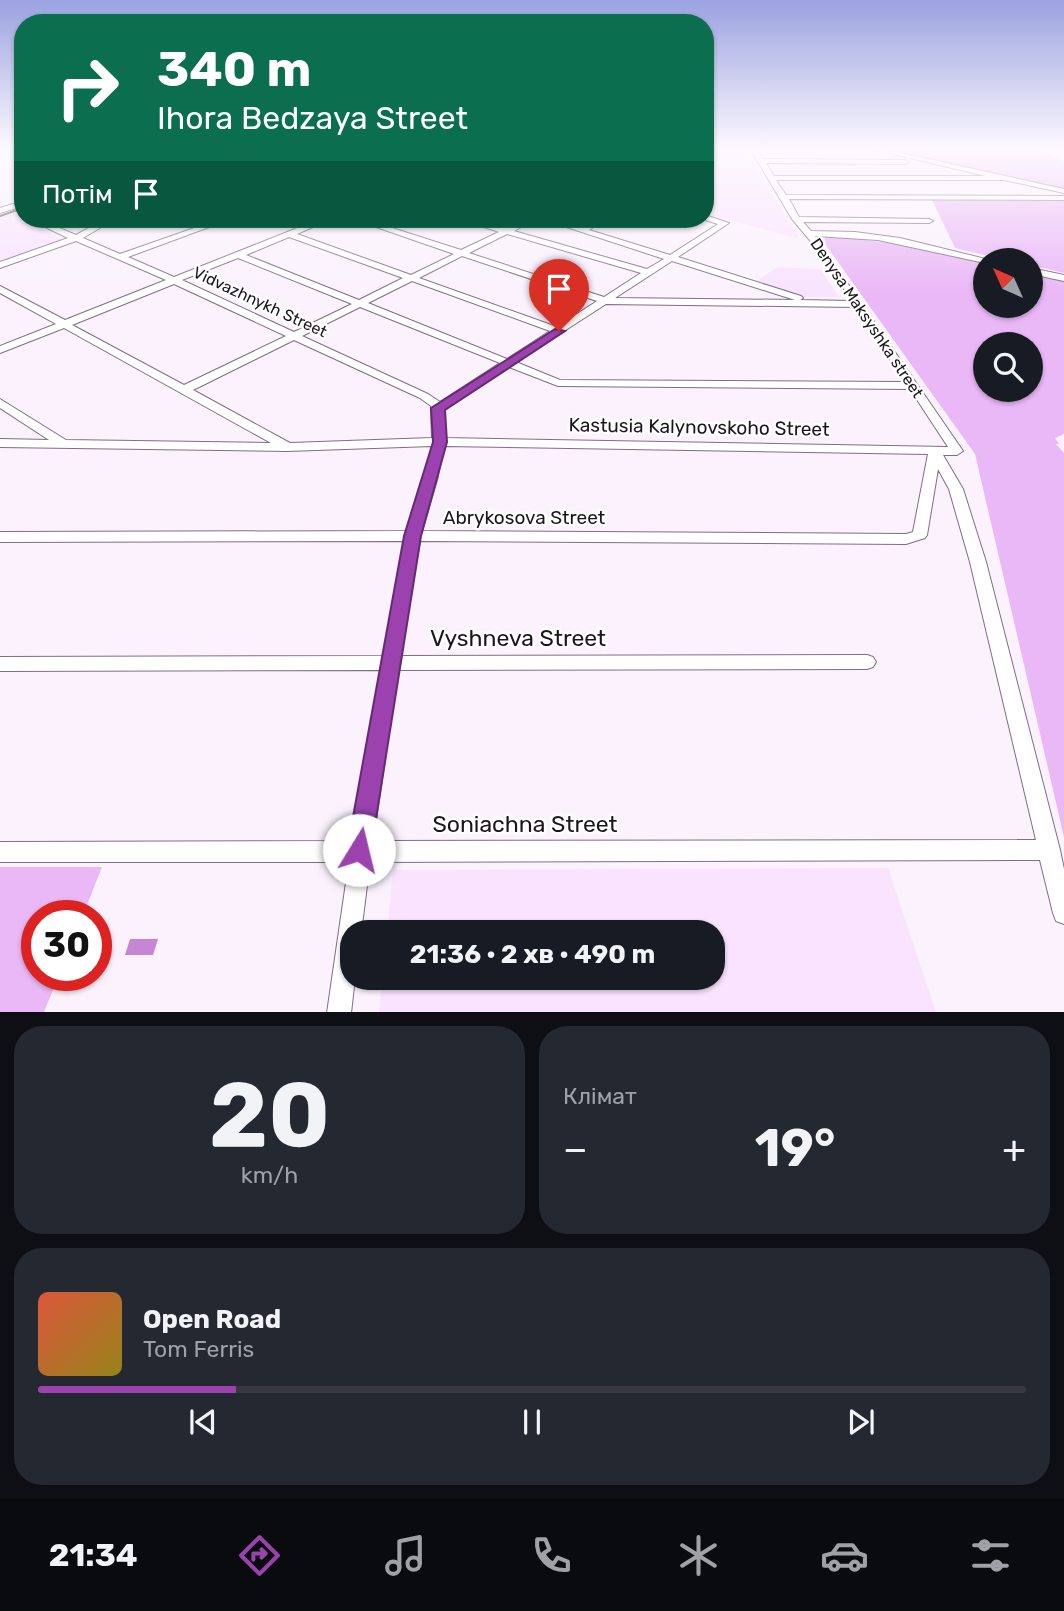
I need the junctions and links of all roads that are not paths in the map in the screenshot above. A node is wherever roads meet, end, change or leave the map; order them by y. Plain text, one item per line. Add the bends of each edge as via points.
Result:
1 (782, 197) edge
2 (845, 197) edge
3 (1061, 198) edge
4 (796, 219) junction
5 (714, 220) edge
6 (929, 221) dead end
7 (53, 228) edge
8 (94, 228) edge
9 (202, 228) edge
10 (304, 228) edge
11 (383, 228) edge
12 (495, 228) edge
13 (512, 228) edge
14 (575, 228) edge
15 (585, 228) edge
16 (582, 230) junction
17 (505, 231) junction
18 (289, 234) junction
19 (809, 234) junction
20 (76, 238) junction
21 (237, 254) junction
22 (459, 254) junction
23 (120, 257) junction
24 (973, 257) edge
25 (672, 258) junction
26 (0, 265) edge
27 (650, 273) junction
28 (1043, 274) edge
29 (410, 277) junction
30 (1064, 278) edge
31 (171, 279) junction
32 (0, 289) edge
33 (606, 301) junction
34 (359, 303) junction
35 (813, 303) junction
36 (858, 304) junction
37 (63, 324) junction
38 (559, 331) junction
39 (294, 335) junction
40 (0, 350) edge
41 (509, 364) junction
42 (914, 386) junction
43 (184, 390) junction
44 (0, 403) edge
45 (438, 408) junction
46 (440, 442) junction
47 (0, 443) edge
48 (64, 443) junction
49 (287, 447) junction
50 (935, 451) junction
51 (957, 451) joint
52 (413, 536) junction
53 (0, 537) edge
54 (390, 661) junction
55 (867, 662) dead end
56 (0, 664) edge
57 (359, 850) junction
58 (1049, 850) junction
59 (0, 852) edge
60 (1064, 913) edge
61 (339, 1012) edge

1 - 4 street, Denysa Maksyshka street
2 - 3 street
4 - 6 street
4 - 19 street, Denysa Maksyshka street
5 - 25 street via 724,223
7 - 20 street, Vidvazhnykh Street
8 - 20 street
9 - 23 street
10 - 18 street
11 - 22 street
12 - 17 street
13 - 17 street
14 - 16 street
15 - 16 street
16 - 25 street
17 - 22 street
17 - 27 street
18 - 21 street
18 - 29 street
19 - 24 street via 883,238
19 - 36 street, Denysa Maksyshka street
20 - 23 street, Vidvazhnykh Street
20 - 26 street
21 - 31 street
21 - 34 street
22 - 29 street
22 - 33 street
23 - 31 street, Vidvazhnykh Street
25 - 27 street
25 - 35 street
27 - 33 street
28 - 30 street
29 - 34 street
29 - 38 street
31 - 37 street
31 - 39 street, Vidvazhnykh Street
32 - 37 street
33 - 35 street
33 - 38 street
34 - 39 street
34 - 41 street
35 - 36 street
36 - 42 street, Denysa Maksyshka street
37 - 40 street
37 - 43 street
38 - 41 street
39 - 43 street
39 - 45 street, Vidvazhnykh Street via 424,396
41 - 42 street via 563,383
41 - 45 street
42 - 51 street, Denysa Maksyshka street
43 - 49 street
44 - 48 street
45 - 46 street
46 - 49 street, Kastusia Kalynovskoho Street
46 - 50 street, Kastusia Kalynovskoho Street
46 - 52 street
47 - 48 street, Kastusia Kalynovskoho Street
48 - 49 street, Kastusia Kalynovskoho Street
50 - 51 street, Kastusia Kalynovskoho Street
50 - 52 street, Abrykosova Street via 922,530 915,538
50 - 58 street via 956,489 978,562
52 - 53 street, Abrykosova Street
52 - 54 street
54 - 55 street, Vyshneva Street
54 - 56 street, Vyshneva Street
54 - 57 street
57 - 58 street, Soniachna Street
57 - 59 street, Soniachna Street
57 - 61 street
58 - 60 street

